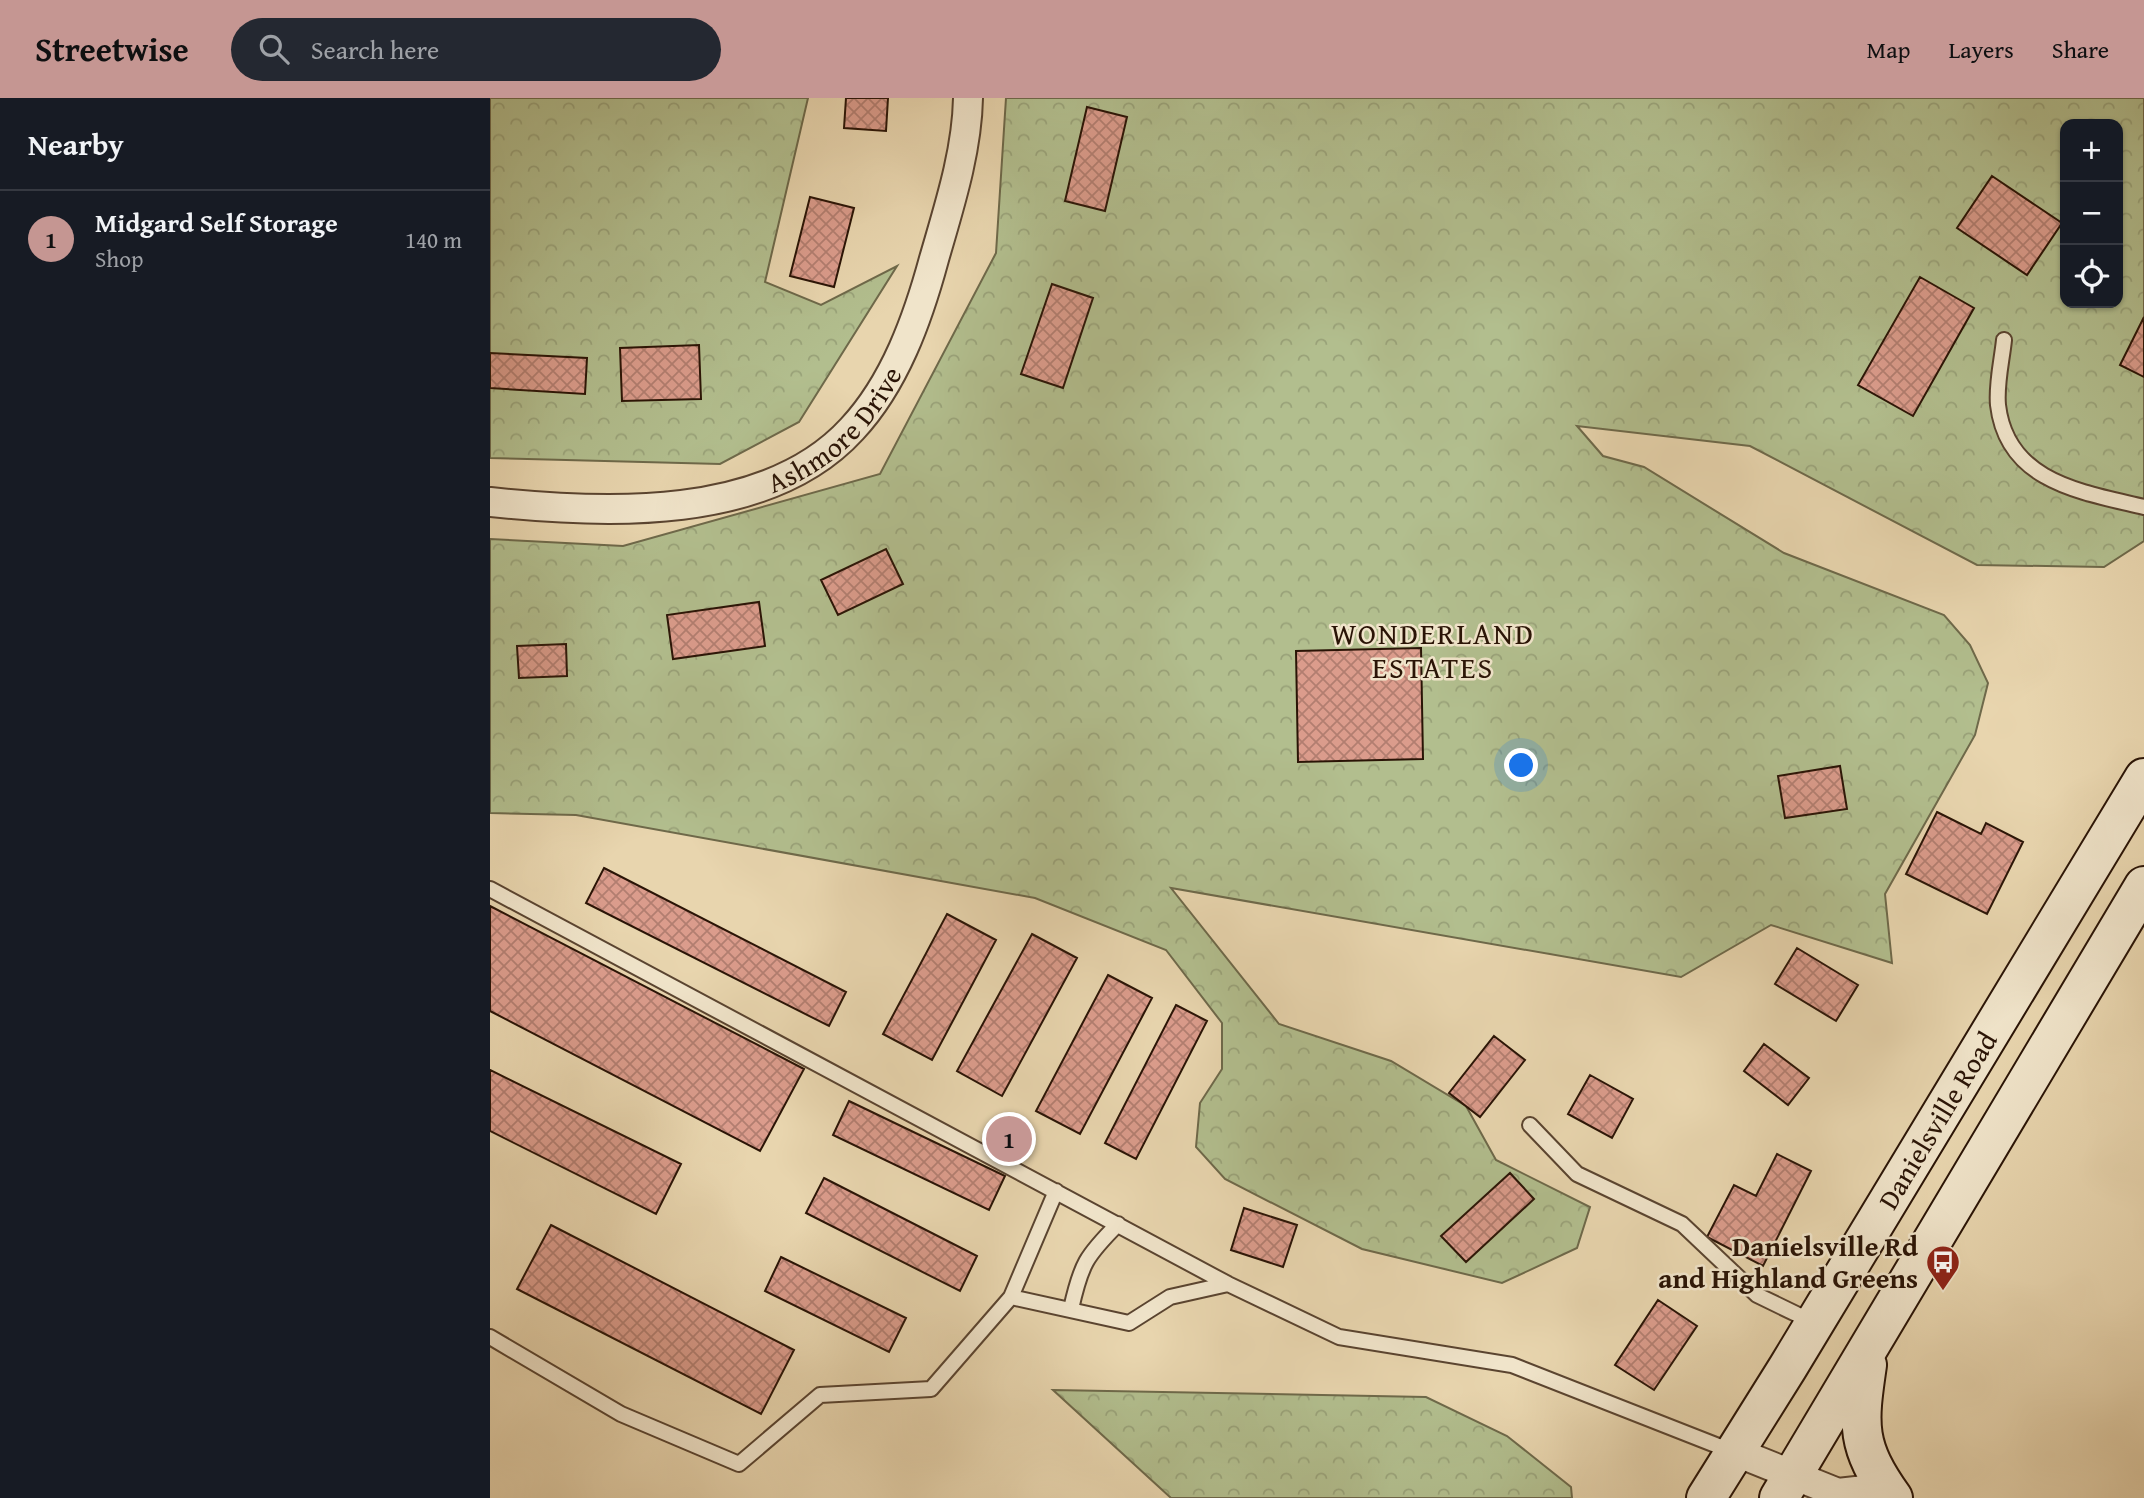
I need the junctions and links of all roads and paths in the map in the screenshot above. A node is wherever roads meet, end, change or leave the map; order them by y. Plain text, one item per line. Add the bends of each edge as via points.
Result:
1 (968, 98) edge
2 (2004, 340) dead end
3 (490, 502) edge
4 (2144, 507) edge
5 (2144, 778) edge
6 (2144, 886) edge
7 (490, 889) edge
8 (1530, 1125) dead end
9 (1056, 1191) junction
10 (1118, 1224) junction
11 (1228, 1284) junction
12 (1011, 1297) junction
13 (1071, 1309) junction
14 (1815, 1323) junction
15 (490, 1337) edge
16 (1869, 1348) junction
17 (1736, 1452) junction
18 (1786, 1487) edge
19 (1839, 1495) edge
20 (1706, 1498) edge
21 (1879, 1498) edge
22 (1893, 1498) edge

1 - 3 street, Ashmore Drive via 959,169 927,286 886,382 852,430 806,466 759,487 693,504 597,511
2 - 4 lane via 1997,402 2003,434 2024,465 2083,494
5 - 14 main road, Danielsville Road
6 - 16 main road, Danielsville Road
7 - 9 lane
8 - 14 lane via 1577,1174 1682,1224 1756,1295
9 - 10 lane
9 - 12 lane
10 - 11 lane
10 - 13 lane via 1079,1270
11 - 13 lane via 1170,1297 1129,1323
11 - 17 lane via 1339,1337 1512,1365
12 - 13 lane
12 - 15 lane via 931,1389 820,1395 739,1464 621,1414
14 - 17 main road, Danielsville Road
16 - 18 main road, Danielsville Road
16 - 22 main road via 1860,1430 1872,1469
17 - 18 street
17 - 20 main road, Danielsville Road
18 - 19 street
19 - 21 street via 1865,1490

